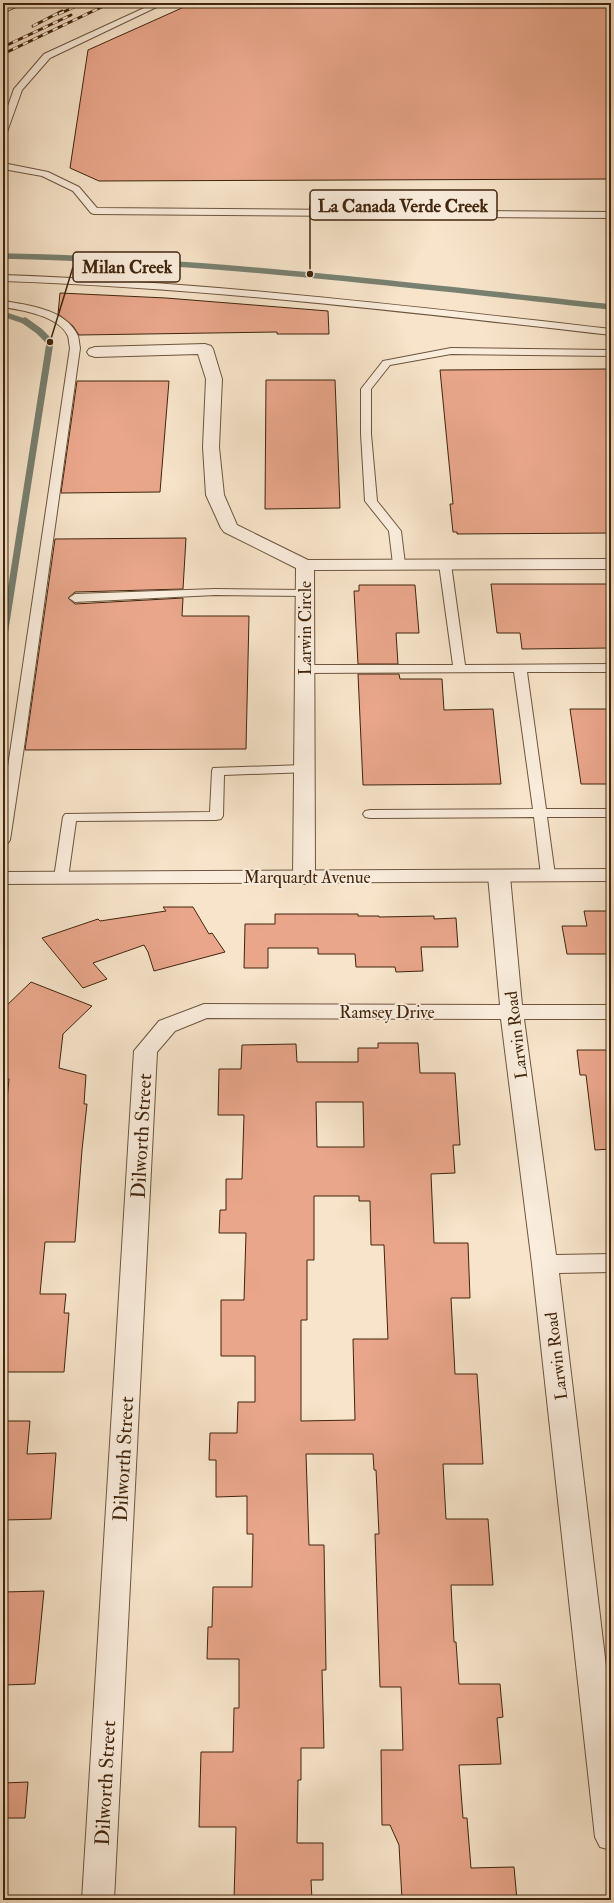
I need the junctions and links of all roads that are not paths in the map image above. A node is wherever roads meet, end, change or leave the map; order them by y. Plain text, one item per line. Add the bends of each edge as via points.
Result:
1 (160, 3) edge
2 (3, 4) edge
3 (18, 4) edge
4 (3, 12) edge
5 (3, 132) edge
6 (3, 166) edge
7 (611, 214) edge
8 (3, 278) edge
9 (3, 304) edge
10 (611, 332) edge
11 (95, 352) dead end
12 (611, 353) edge
13 (399, 564) junction
14 (445, 564) junction
15 (611, 564) edge
16 (305, 565) junction
17 (305, 592) junction
18 (75, 598) dead end
19 (459, 668) junction
20 (520, 668) junction
21 (611, 668) edge
22 (304, 669) junction
23 (304, 769) junction
24 (540, 813) junction
25 (611, 813) edge
26 (370, 814) dead end
27 (3, 840) edge
28 (611, 875) edge
29 (499, 876) junction
30 (548, 876) junction
31 (3, 878) edge
32 (61, 878) junction
33 (304, 878) junction
34 (611, 1012) edge
35 (512, 1013) junction
36 (167, 1026) joint
37 (611, 1263) edge
38 (545, 1264) junction
39 (611, 1837) edge
40 (98, 1900) edge

1 - 5 lane via 47,56 18,89
2 - 3 lane
3 - 4 lane
6 - 7 lane via 45,174 76,190 94,211
8 - 10 lane via 198,289
9 - 27 lane via 46,314 72,334 75,348
11 - 16 street via 205,349 214,379 211,447 215,495 230,528
12 - 13 lane via 451,351 387,363 366,389 366,434 371,501 395,531
13 - 14 street, Larwin Circle
13 - 16 street, Larwin Circle
14 - 15 street, Larwin Circle
14 - 19 lane
16 - 17 street, Larwin Circle
17 - 18 lane via 215,592
17 - 22 street, Larwin Circle
19 - 20 lane
19 - 22 lane
20 - 21 lane
20 - 24 lane
22 - 23 street, Larwin Circle
23 - 32 lane via 218,771 216,816 70,817
23 - 33 street, Larwin Circle
24 - 25 lane
24 - 26 lane
24 - 30 lane
28 - 30 street, Marquardt Avenue
29 - 30 street, Marquardt Avenue
29 - 33 street, Marquardt Avenue
29 - 35 street, Larwin Road
31 - 32 street, Marquardt Avenue
32 - 33 street, Marquardt Avenue
34 - 35 street, Ramsey Drive
35 - 36 street, Ramsey Drive via 204,1011
35 - 38 street, Larwin Road
36 - 40 street, Dilworth Street via 146,1051
37 - 38 street
38 - 39 street, Larwin Road

